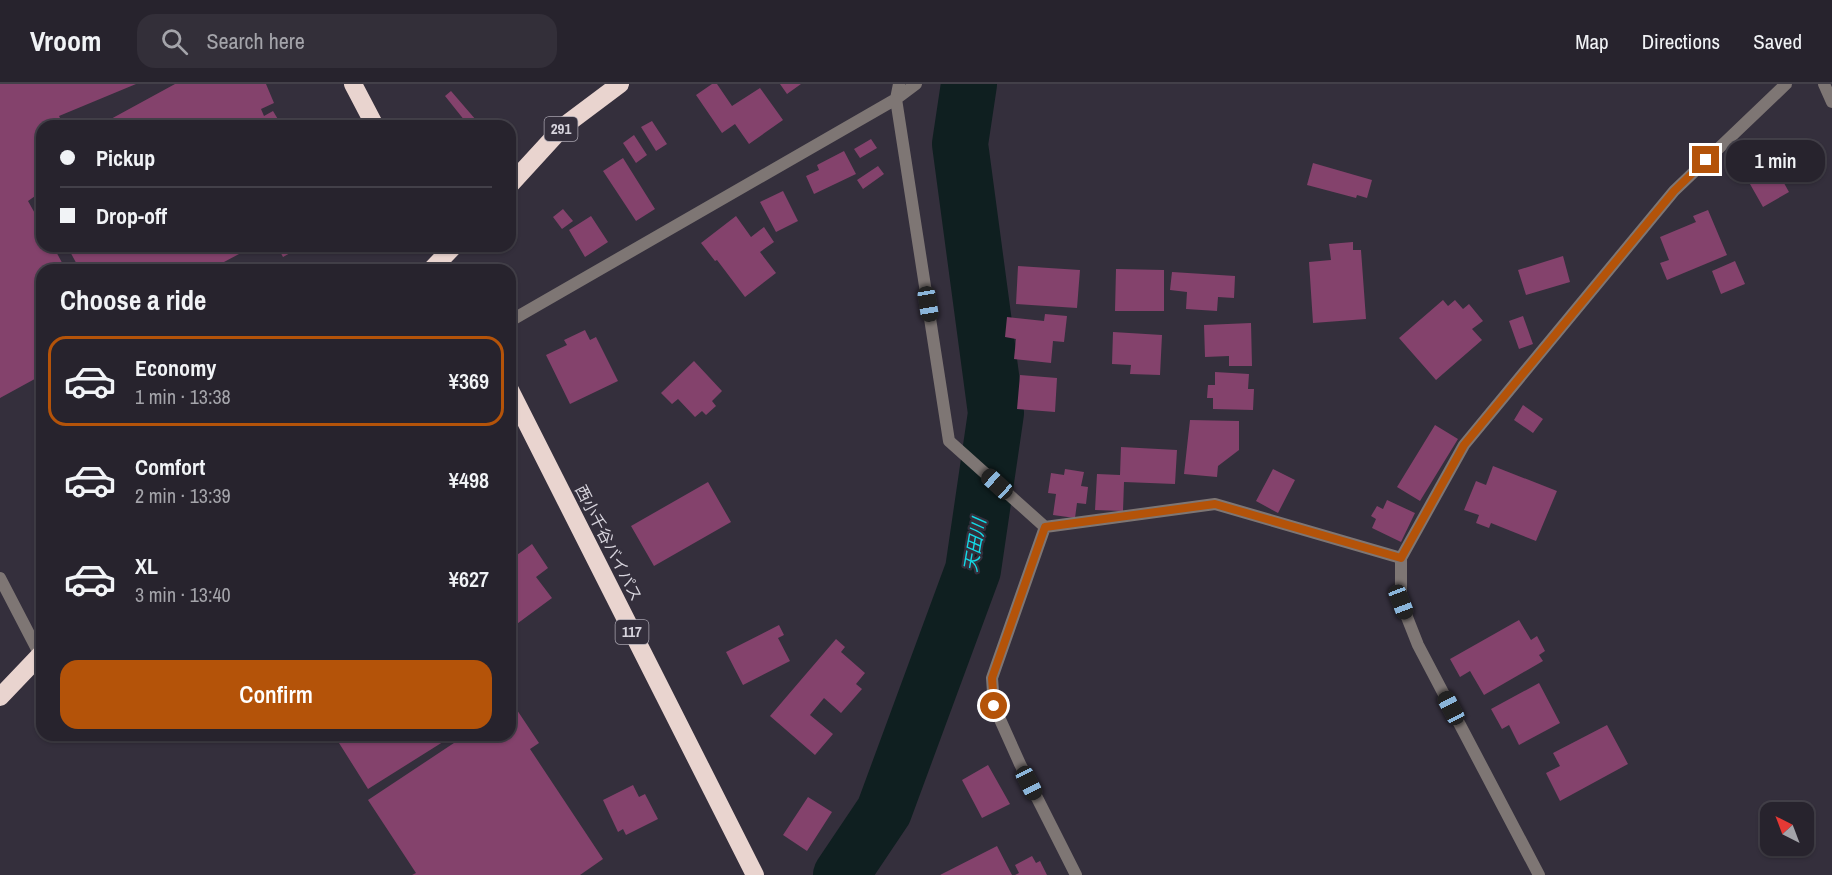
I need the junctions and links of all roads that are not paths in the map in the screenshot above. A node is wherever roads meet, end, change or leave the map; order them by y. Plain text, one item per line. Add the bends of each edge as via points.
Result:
1 (353, 84) edge
2 (621, 84) edge
3 (899, 84) edge
4 (916, 84) edge
5 (1786, 84) edge
6 (1824, 84) edge
7 (896, 99) junction
8 (1832, 102) edge
9 (372, 120) edge
10 (516, 178) edge
11 (516, 318) edge
12 (516, 402) edge
13 (1045, 527) junction
14 (1401, 558) junction
15 (0, 578) edge
16 (36, 645) edge
17 (36, 659) edge
18 (0, 697) edge
19 (755, 875) edge
20 (1076, 875) edge
21 (1539, 875) edge

1 - 9 highway
2 - 10 highway, 291 via 564,126
3 - 7 street
4 - 7 street
5 - 14 street via 1674,191 1464,445
6 - 8 street
7 - 11 street
7 - 13 street via 949,441
12 - 19 highway, 西小千谷バイパス / 117
13 - 14 street via 1215,504
13 - 20 street via 992,678 994,706
14 - 21 street via 1401,602 1418,645
15 - 16 street
17 - 18 highway

